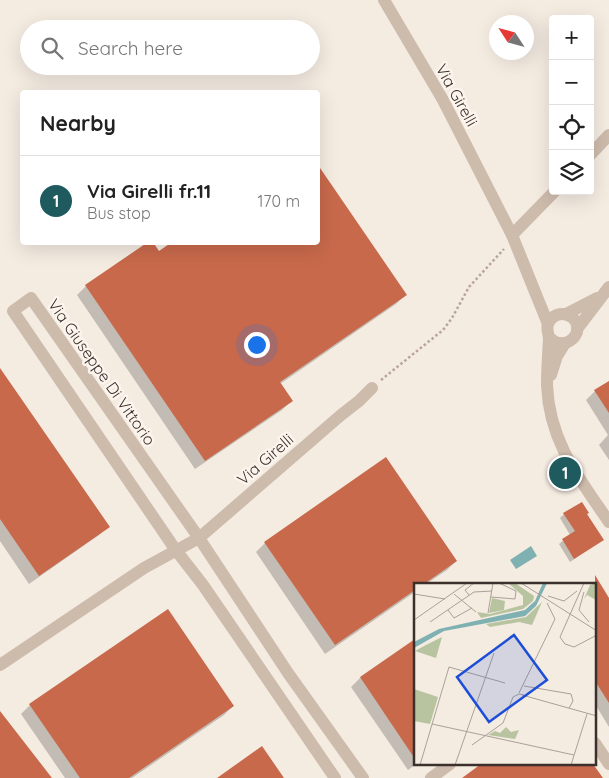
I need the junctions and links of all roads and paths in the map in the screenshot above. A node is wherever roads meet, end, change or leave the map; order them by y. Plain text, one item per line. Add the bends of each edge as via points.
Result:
1 (384, 0) edge
2 (609, 135) edge
3 (594, 150) edge
4 (551, 195) edge
5 (512, 235) junction
6 (605, 291) edge
7 (566, 314) junction
8 (548, 324) junction
9 (577, 329) junction
10 (550, 337) junction
11 (565, 344) junction
12 (548, 386) junction
13 (372, 388) joint
14 (609, 522) edge
15 (199, 538) junction
16 (175, 549) junction
17 (0, 665) edge
18 (596, 744) edge
19 (609, 764) edge
20 (447, 766) edge
21 (335, 778) edge
22 (363, 778) edge
23 (431, 778) edge

1 - 5 street, Via Girelli via 443,100
2 - 3 street
4 - 5 street
5 - 8 street, Via Girelli
5 - 13 path via 505,249 469,287 443,330
6 - 7 street
6 - 9 street, Via Girelli
7 - 8 street via 558,314
7 - 9 street via 576,322
8 - 10 street, Via Girelli
9 - 11 street, Via Girelli
10 - 11 street
10 - 12 street, Via Girelli
11 - 12 street, Via Girelli via 557,356
12 - 14 street, Via Girelli via 549,407 571,468
13 - 15 street, Via Girelli
15 - 16 street, Via Girelli
15 - 16 street, Via Giuseppe Di Vittorio via 31,298 12,312
15 - 22 street, Via Giuseppe Di Vittorio via 288,673
16 - 17 street, Via Girelli
16 - 21 street, Via Giuseppe Di Vittorio
18 - 19 street
20 - 23 street

